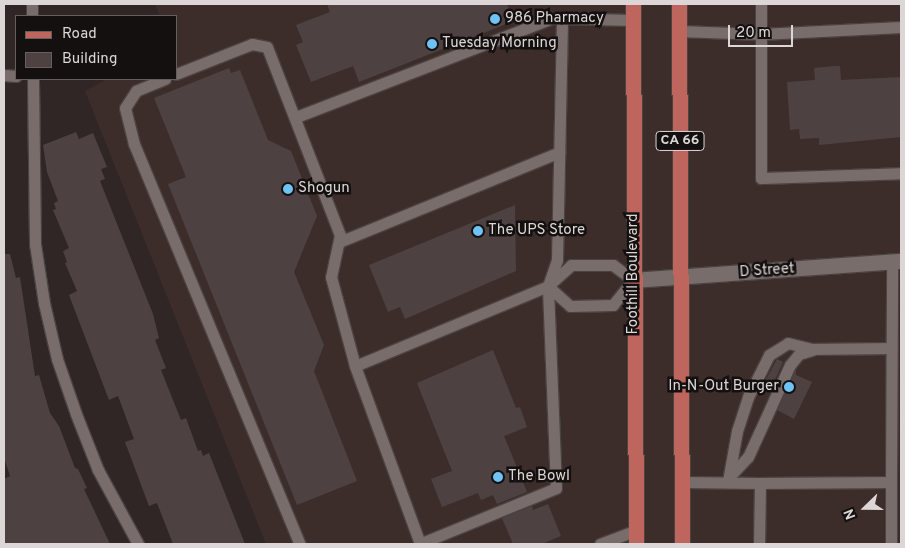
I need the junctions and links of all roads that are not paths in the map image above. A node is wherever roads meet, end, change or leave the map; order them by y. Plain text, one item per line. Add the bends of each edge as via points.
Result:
1 (633, 4) edge
2 (679, 4) edge
3 (761, 4) edge
4 (562, 18) junction
5 (633, 20) junction
6 (901, 27) edge
7 (679, 31) junction
8 (761, 34) junction
9 (178, 73) edge
10 (33, 80) edge
11 (163, 80) edge
12 (296, 116) junction
13 (559, 152) junction
14 (901, 173) edge
15 (339, 242) junction
16 (897, 261) edge
17 (680, 277) junction
18 (634, 280) junction
19 (548, 286) junction
20 (890, 348) junction
21 (812, 349) junction
22 (355, 366) junction
23 (729, 478) junction
24 (682, 482) junction
25 (891, 482) junction
26 (760, 483) junction
27 (636, 537) edge
28 (138, 544) edge
29 (300, 544) edge
30 (419, 544) edge
31 (600, 544) edge
32 (682, 544) edge
33 (759, 544) edge
34 (891, 544) edge

1 - 5 main road, Foothill Boulevard / CA 66
2 - 7 main road, CA 66
3 - 8 lane
4 - 5 lane
4 - 12 lane via 552,18
4 - 13 lane
5 - 18 main road, Foothill Boulevard / CA 66
6 - 8 lane
7 - 8 lane
7 - 17 main road, CA 66
8 - 14 lane via 761,178
9 - 12 lane via 252,44 267,46
10 - 28 lane via 35,244 44,303 57,359 76,414 98,470
11 - 29 lane via 136,91 124,108 134,144
12 - 15 lane via 340,235
13 - 15 lane
13 - 19 lane via 557,260
15 - 22 lane via 331,277
16 - 17 street, D Street
16 - 20 lane
17 - 18 street, D Street
17 - 24 main road, CA 66
18 - 19 lane via 613,265 571,265
18 - 19 lane via 613,305 570,306
18 - 27 main road, Foothill Boulevard / CA 66
19 - 22 lane
19 - 30 lane via 556,488
20 - 21 lane
20 - 25 lane
21 - 23 lane via 799,354 790,365 748,457
21 - 23 lane via 788,343 769,355 748,397 737,431
22 - 30 lane
23 - 24 lane
23 - 26 lane
24 - 32 main road, CA 66
25 - 26 lane
25 - 34 lane
26 - 33 lane
27 - 31 lane

